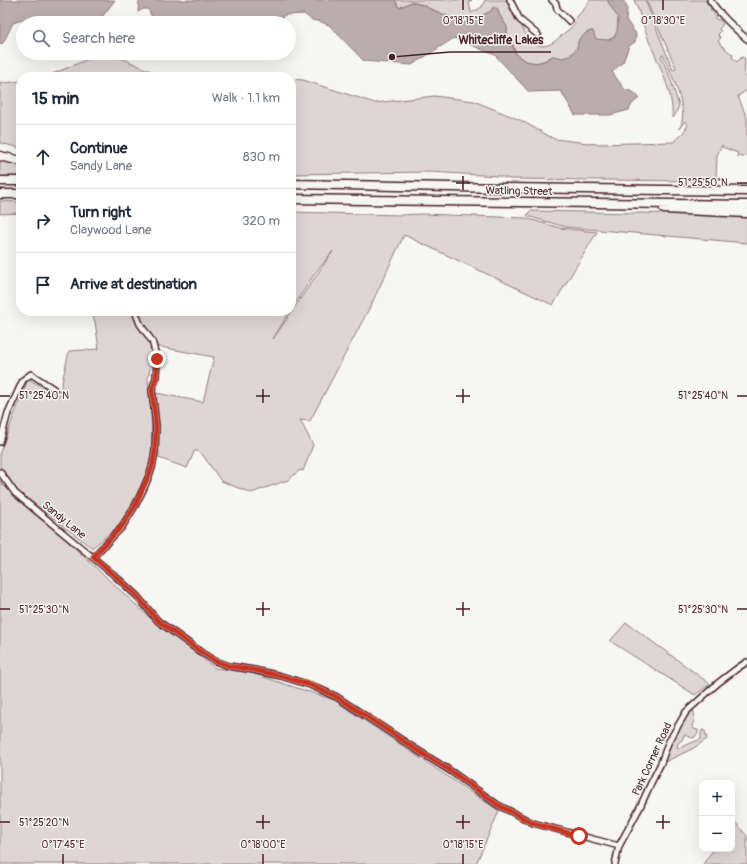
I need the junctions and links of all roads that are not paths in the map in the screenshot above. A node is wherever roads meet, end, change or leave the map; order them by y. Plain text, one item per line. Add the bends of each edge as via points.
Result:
1 (510, 0) edge
2 (552, 0) edge
3 (710, 0) edge
4 (569, 21) dead end
5 (538, 35) dead end
6 (747, 39) edge
7 (0, 156) edge
8 (16, 160) edge
9 (0, 181) edge
10 (16, 181) edge
11 (296, 184) edge
12 (747, 191) edge
13 (0, 194) edge
14 (16, 194) edge
15 (296, 199) edge
16 (584, 203) junction
17 (747, 205) edge
18 (747, 213) edge
19 (137, 316) edge
20 (54, 389) dead end
21 (0, 442) edge
22 (0, 472) edge
23 (93, 557) junction
24 (747, 662) edge
25 (619, 846) junction
26 (615, 864) edge

1 - 5 street via 520,20
2 - 4 street
3 - 6 street
7 - 8 highway
9 - 10 highway
11 - 12 highway, Watling Street
13 - 14 highway
15 - 16 highway, Watling Street
16 - 17 highway, Watling Street
16 - 18 highway
19 - 23 street via 152,341 157,359 156,378 152,390 156,426 152,468 135,506 122,526
20 - 21 street via 31,374 23,380 8,413
22 - 23 street, Sandy Lane via 15,493
23 - 25 street, Sandy Lane via 137,596 158,621 215,661 281,676 337,697 498,805 533,823
24 - 25 street, Park Corner Road via 718,683 686,712 668,743 661,763
25 - 26 street, Park Corner Road

